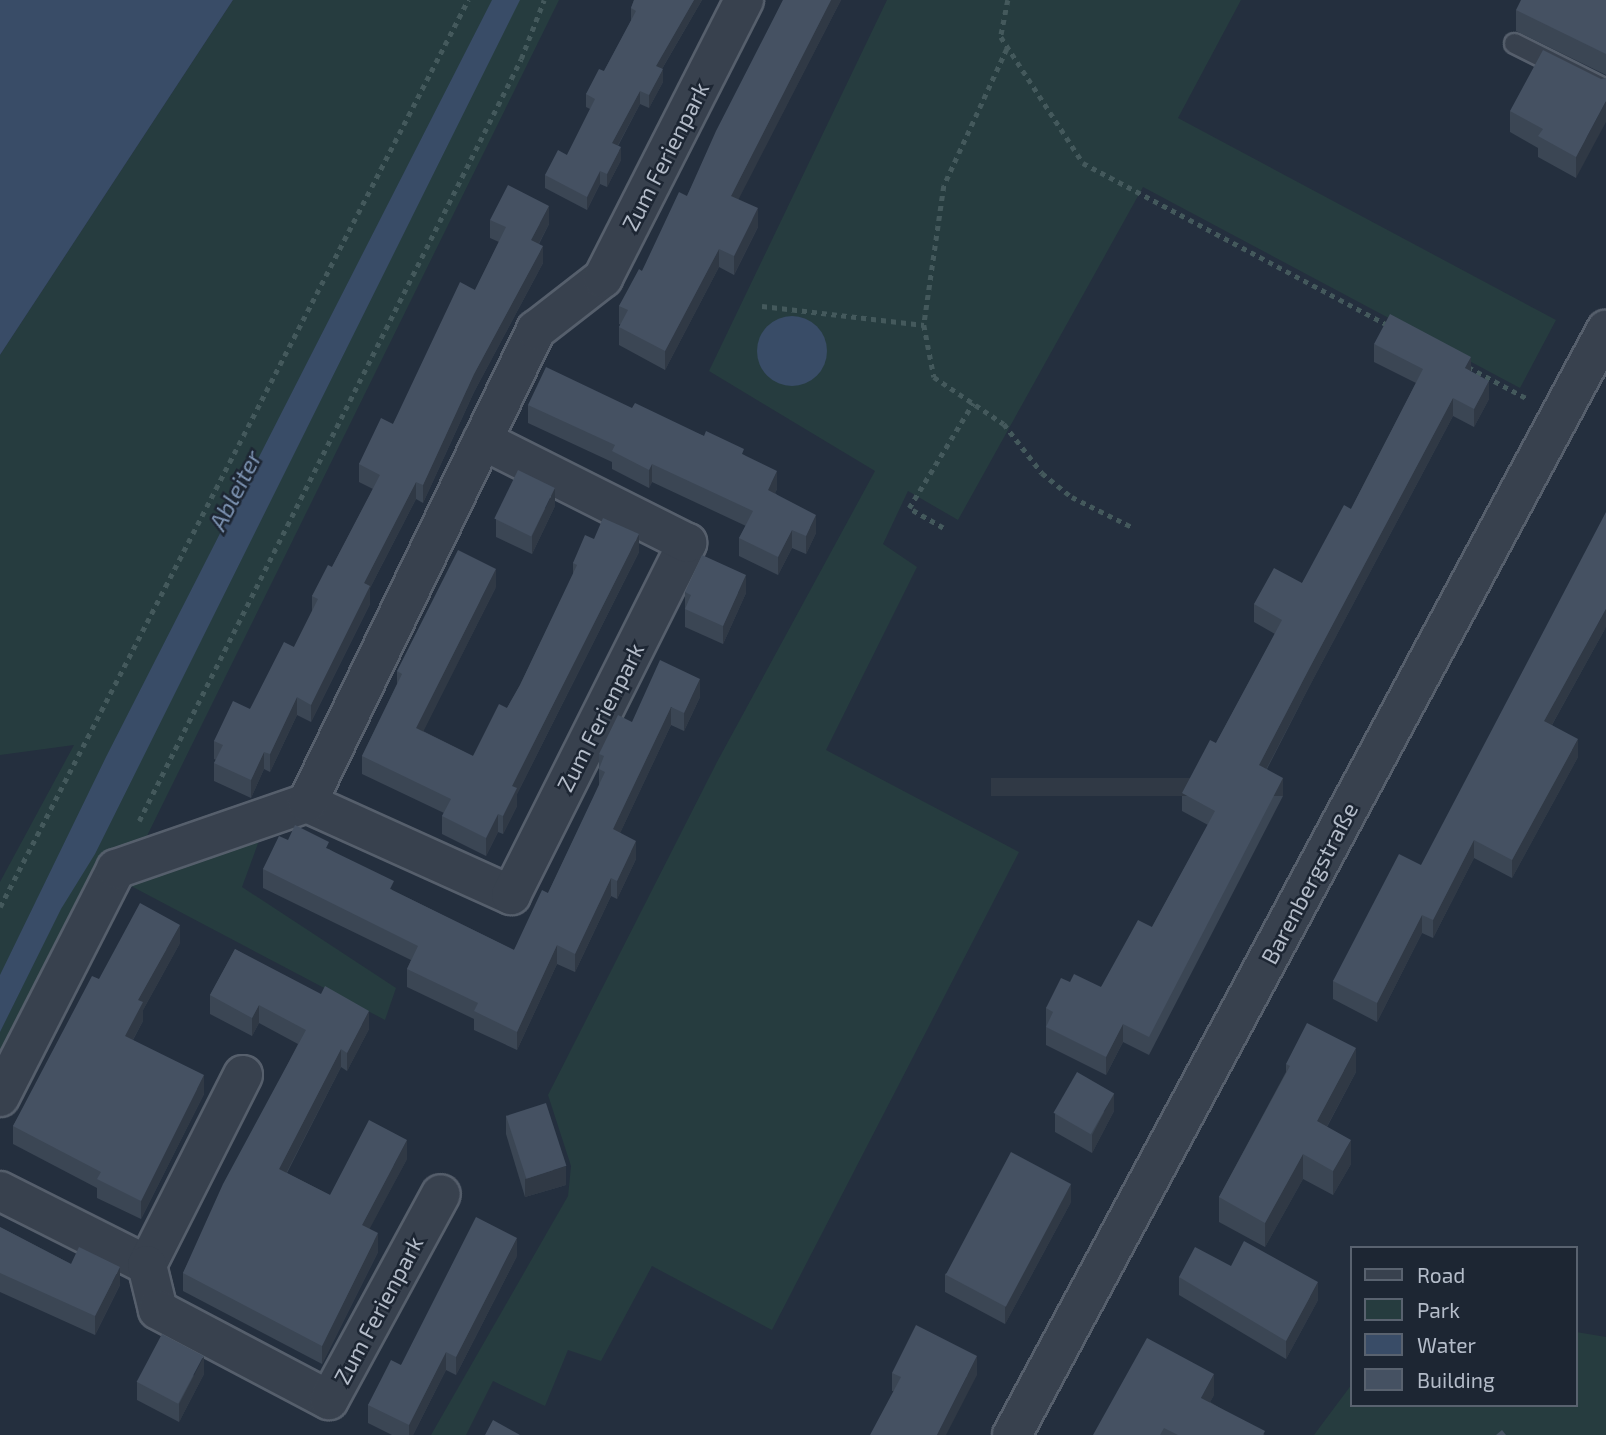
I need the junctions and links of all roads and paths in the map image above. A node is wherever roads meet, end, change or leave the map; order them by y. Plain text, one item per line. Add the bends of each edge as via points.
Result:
1 (468, 0) edge
2 (544, 0) edge
3 (744, 0) edge
4 (1008, 0) edge
5 (1514, 43) dead end
6 (1007, 48) junction
7 (1606, 89) edge
8 (762, 306) dead end
9 (924, 325) junction
10 (1392, 327) edge
11 (1606, 330) edge
12 (1454, 360) edge
13 (973, 402) junction
14 (1560, 416) junction
15 (482, 440) junction
16 (943, 528) dead end
17 (1134, 528) dead end
18 (307, 803) junction
19 (116, 869) junction
20 (0, 907) edge
21 (243, 1075) dead end
22 (0, 1097) edge
23 (0, 1191) edge
24 (441, 1194) dead end
25 (147, 1265) junction
26 (1012, 1435) edge

1 - 20 path
2 - 19 path via 515,71
3 - 15 street, Zum Ferienpark via 603,278 536,330
4 - 6 path via 1001,37
5 - 7 lane
6 - 9 path via 944,186
6 - 10 path via 1083,163
8 - 9 path
9 - 13 path via 934,377
11 - 14 street, Barenbergstraße
12 - 14 path
13 - 16 path via 909,508
13 - 17 path via 1004,424 1042,473 1072,497
14 - 26 street, Barenbergstraße
15 - 18 street, Zum Ferienpark
15 - 18 street, Zum Ferienpark via 687,542 511,895
18 - 19 street
19 - 22 street
21 - 25 street
23 - 25 street
24 - 25 street, Zum Ferienpark via 329,1400 158,1310

